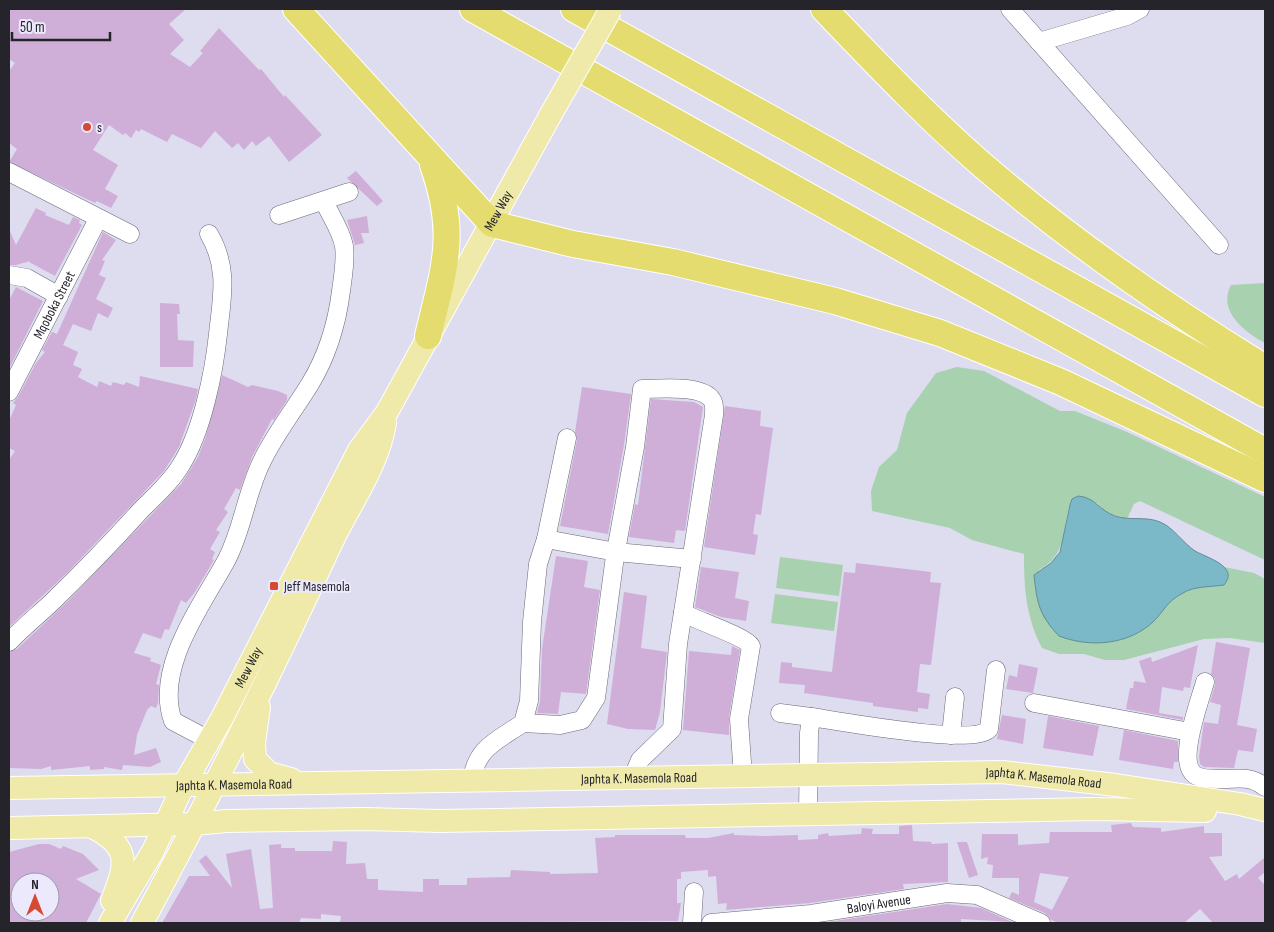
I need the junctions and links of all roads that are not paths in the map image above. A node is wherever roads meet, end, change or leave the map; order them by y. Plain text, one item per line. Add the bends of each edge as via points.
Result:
1 (296, 9) edge
2 (473, 9) edge
3 (574, 9) edge
4 (611, 9) edge
5 (824, 9) edge
6 (1010, 9) edge
7 (1140, 9) edge
8 (1039, 42) junction
9 (430, 157) junction
10 (9, 172) edge
11 (350, 192) dead end
12 (324, 200) junction
13 (279, 214) dead end
14 (98, 219) junction
15 (492, 224) junction
16 (130, 234) dead end
17 (209, 234) dead end
18 (1219, 245) dead end
19 (9, 275) edge
20 (59, 296) junction
21 (428, 336) junction
22 (1265, 368) edge
23 (9, 392) edge
24 (1265, 394) edge
25 (386, 412) junction
26 (568, 438) dead end
27 (1265, 451) edge
28 (1265, 479) edge
29 (546, 539) junction
30 (616, 552) junction
31 (692, 559) junction
32 (683, 613) junction
33 (9, 642) edge
34 (996, 670) dead end
35 (1205, 682) dead end
36 (260, 694) junction
37 (955, 697) dead end
38 (1034, 703) dead end
39 (780, 713) dead end
40 (811, 717) junction
41 (522, 724) junction
42 (1190, 732) junction
43 (951, 735) junction
44 (209, 740) junction
45 (809, 775) junction
46 (743, 777) junction
47 (632, 778) junction
48 (471, 782) junction
49 (316, 784) junction
50 (212, 785) junction
51 (183, 786) junction
52 (1265, 787) edge
53 (9, 788) edge
54 (1265, 811) edge
55 (808, 815) junction
56 (164, 824) junction
57 (194, 824) junction
58 (92, 827) junction
59 (9, 828) edge
60 (694, 892) dead end
61 (104, 923) edge
62 (110, 923) edge
63 (142, 923) edge
64 (692, 923) edge
65 (711, 923) edge
66 (1041, 923) edge

1 - 9 highway
2 - 27 highway
3 - 24 highway
4 - 15 main road, Mew Way, bridge
5 - 22 highway via 939,126 1031,205 1170,306
6 - 8 street
7 - 8 street via 1127,16
8 - 18 street
9 - 15 highway
9 - 21 highway via 444,201 449,244
10 - 14 street
11 - 12 street
12 - 13 street
12 - 44 street via 344,245 335,325 318,369 275,425 251,485 232,550 195,614 176,660 169,696 173,721
14 - 16 street
14 - 20 street, Mqoboka Street
15 - 21 main road, Mew Way
15 - 28 highway via 835,300 940,333 1061,382
17 - 33 street via 217,250 224,292 212,376 181,466 107,547
19 - 20 street via 27,278
20 - 23 street, Mqoboka Street
21 - 25 main road, Mew Way
25 - 36 main road, Mew Way via 383,435 368,472
25 - 44 main road, Mew Way via 359,450
26 - 29 street
29 - 30 street
29 - 41 street via 534,590 529,701
30 - 31 street
30 - 31 street via 642,389 688,389 707,395 714,405
30 - 41 street via 596,698 592,706 582,720 560,725
31 - 32 street
32 - 46 street via 748,641 751,646 739,719
32 - 47 street via 672,729 640,760
34 - 43 street via 989,729 980,734
35 - 42 street
36 - 49 main road via 255,759 269,773
36 - 50 main road, Mew Way
37 - 43 street
38 - 42 street
39 - 40 street
40 - 43 street
40 - 45 street
41 - 48 street via 484,749 474,764
42 - 52 street via 1187,762 1194,774 1211,779 1248,778
44 - 51 main road, Mew Way
45 - 46 main road, Japhta K. Masemola Road
45 - 54 main road, Japhta K. Masemola Road via 1024,773 1240,804
45 - 55 street
46 - 47 main road, Japhta K. Masemola Road
47 - 48 main road, Japhta K. Masemola Road
48 - 49 main road, Japhta K. Masemola Road
49 - 50 main road, Japhta K. Masemola Road
50 - 51 main road, Japhta K. Masemola Road
50 - 57 main road, Mew Way
51 - 53 main road, Japhta K. Masemola Road
51 - 56 main road, Mew Way
54 - 55 main road, Japhta K. Masemola Road via 1093,810
55 - 57 main road, Japhta K. Masemola Road via 440,821 366,818
56 - 57 main road, Japhta K. Masemola Road
56 - 58 main road, Japhta K. Masemola Road
56 - 62 main road, Mew Way via 153,851
57 - 63 main road, Mew Way
58 - 59 main road, Japhta K. Masemola Road
58 - 61 main road via 116,843 123,855 119,884
60 - 64 street
65 - 66 street, Baloyi Avenue via 811,914 947,893 977,895

